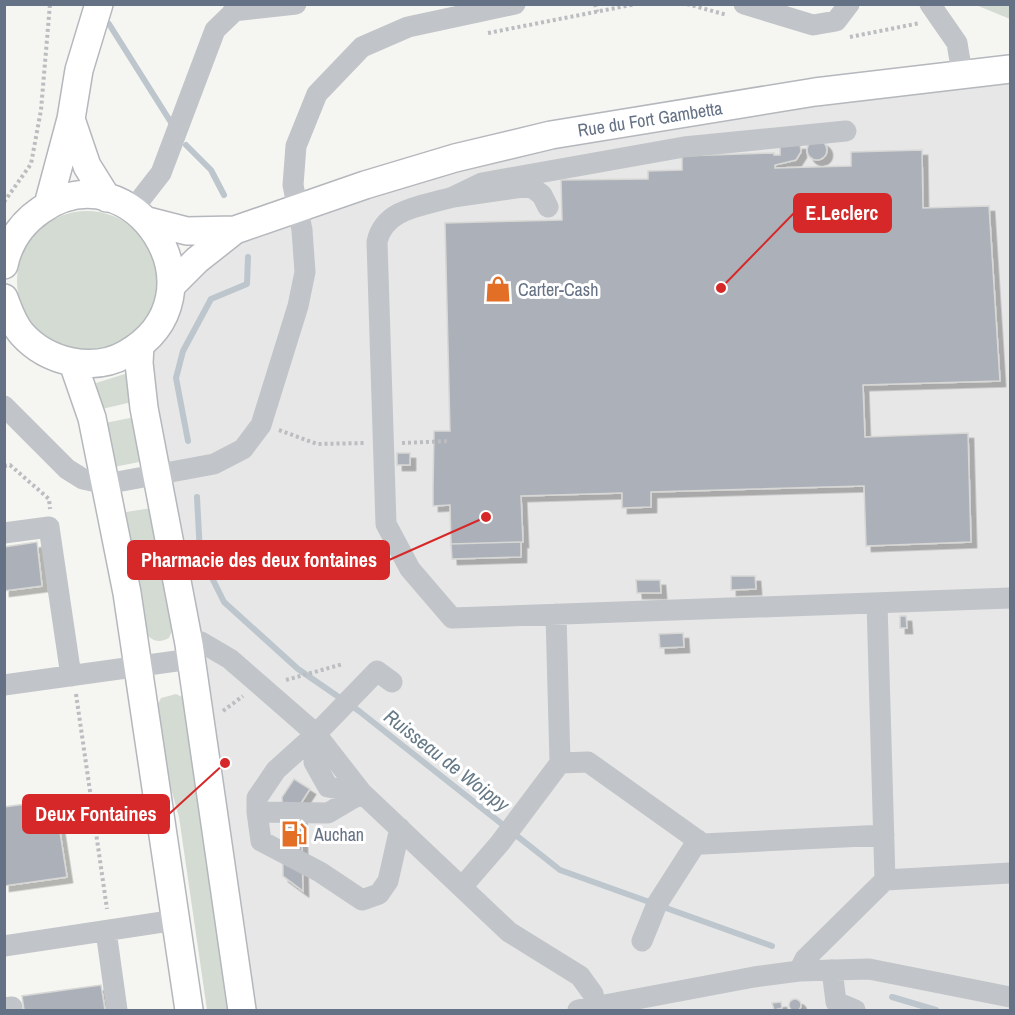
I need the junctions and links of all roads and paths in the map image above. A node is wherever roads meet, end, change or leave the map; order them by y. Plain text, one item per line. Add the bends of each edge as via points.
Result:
1 (50, 4) edge
2 (296, 4) edge
3 (515, 4) edge
4 (595, 4) edge
5 (636, 4) edge
6 (744, 4) edge
7 (849, 4) edge
8 (930, 4) edge
9 (238, 8) edge
10 (597, 12) junction
11 (95, 16) edge
12 (483, 33) dead end
13 (1011, 69) edge
14 (962, 73) junction
15 (71, 119) junction
16 (846, 131) dead end
17 (453, 197) junction
18 (107, 198) junction
19 (4, 202) edge
20 (48, 205) junction
21 (548, 207) dead end
22 (298, 208) junction
23 (141, 215) junction
24 (235, 230) junction
25 (4, 265) edge
26 (171, 286) junction
27 (4, 298) edge
28 (14, 333) edge
29 (140, 345) junction
30 (73, 363) junction
31 (4, 406) edge
32 (261, 425) junction
33 (450, 441) dead end
34 (384, 443) junction
35 (4, 466) edge
36 (158, 476) junction
37 (106, 484) junction
38 (49, 527) junction
39 (4, 533) edge
40 (1011, 598) edge
41 (877, 603) junction
42 (556, 614) junction
43 (190, 651) junction
44 (343, 664) dead end
45 (139, 666) junction
46 (72, 676) junction
47 (280, 682) dead end
48 (392, 682) dead end
49 (4, 685) edge
50 (320, 730) junction
51 (560, 763) junction
52 (363, 792) junction
53 (258, 812) junction
54 (400, 828) junction
55 (884, 835) junction
56 (700, 842) junction
57 (1011, 873) edge
58 (885, 880) junction
59 (462, 887) junction
60 (176, 920) junction
61 (108, 930) junction
62 (642, 941) dead end
63 (4, 946) edge
64 (832, 970) junction
65 (799, 971) junction
66 (1011, 997) edge
67 (4, 1008) edge
68 (843, 1008) edge
69 (587, 1009) edge
70 (12, 1011) edge
71 (117, 1011) edge
72 (189, 1011) edge
73 (242, 1011) edge

1 - 19 path via 41,110 31,164
2 - 9 street
3 - 22 street via 408,27 362,47 317,94 296,146 293,185
4 - 10 path
5 - 10 path
6 - 7 street via 813,25 836,21
8 - 14 street via 957,43
9 - 23 street via 215,30
10 - 12 path
11 - 15 main road via 79,70
13 - 14 main road, Rue du Fort Gambetta
14 - 22 main road, Rue du Fort Gambetta via 815,92 551,135 455,158
15 - 18 main road via 87,166
15 - 20 main road
16 - 17 street via 684,147 482,183
17 - 21 street via 530,186 542,195
17 - 34 street via 396,214 379,230
18 - 20 main road, Rue du Fort Gambetta via 87,195
18 - 23 main road, Rue du Fort Gambetta
20 - 25 main road via 16,234
22 - 24 main road, Rue du Fort Gambetta
22 - 32 street via 305,272
23 - 24 main road, Rue du Fort Gambetta via 187,231
23 - 26 main road via 162,240 170,262
24 - 26 main road, Rue du Fort Gambetta
26 - 29 main road via 163,318
27 - 28 main road
28 - 30 main road via 45,353
29 - 30 main road via 123,356 98,363
29 - 36 main road via 144,408
30 - 37 main road via 92,418
31 - 37 street via 67,469 83,479
32 - 34 path via 317,444
32 - 36 street via 243,449 214,464
33 - 34 path
34 - 42 street via 386,524 410,569 452,618
35 - 38 path via 10,465 49,499
36 - 37 street
36 - 43 main road
37 - 45 main road
38 - 39 street
38 - 46 street
40 - 41 street
41 - 42 street
41 - 55 street
42 - 51 street
43 - 45 street
43 - 50 street via 201,642 230,659
43 - 73 main road
44 - 47 path
45 - 46 street
45 - 60 main road
46 - 49 street
46 - 61 path
48 - 50 street via 377,671
50 - 52 street
50 - 53 street via 276,770 256,798
51 - 56 street via 588,762
51 - 59 street
52 - 53 street via 328,813
52 - 54 street
53 - 54 street via 261,841 362,900 379,894 388,881
54 - 59 street
55 - 56 street
55 - 58 street
56 - 62 street via 651,917
57 - 58 street
58 - 65 street via 805,959
59 - 69 street via 509,932 580,976 593,994
60 - 61 street
60 - 72 main road
61 - 63 street
61 - 71 street
64 - 65 street
64 - 66 street via 869,969
64 - 68 street
65 - 69 street
67 - 70 street via 12,1007

